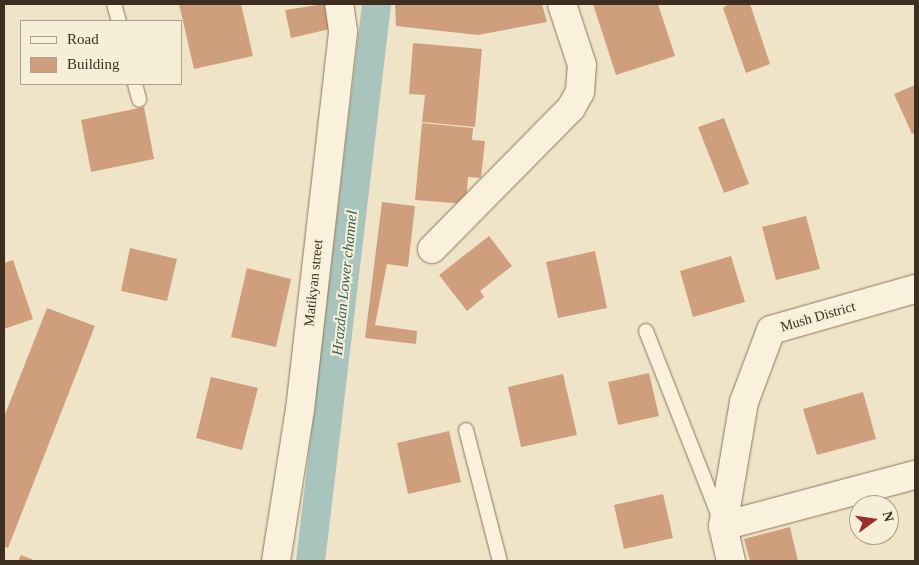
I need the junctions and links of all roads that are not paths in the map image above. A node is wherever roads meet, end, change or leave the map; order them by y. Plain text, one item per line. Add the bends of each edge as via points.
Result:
1 (114, 4) edge
2 (340, 4) edge
3 (562, 4) edge
4 (119, 20) edge
5 (135, 85) edge
6 (139, 99) dead end
7 (432, 249) dead end
8 (915, 290) edge
9 (646, 331) dead end
10 (466, 430) dead end
11 (915, 475) edge
12 (723, 526) junction
13 (276, 561) edge
14 (500, 561) edge
15 (732, 561) edge

1 - 4 lane
2 - 13 street, Matikyan street via 339,60 300,410
3 - 7 street via 582,65 580,92 571,108
5 - 6 lane
8 - 12 street, Mush District via 771,330 744,402
9 - 12 lane
10 - 14 lane
11 - 12 street
12 - 15 street, Mush District

